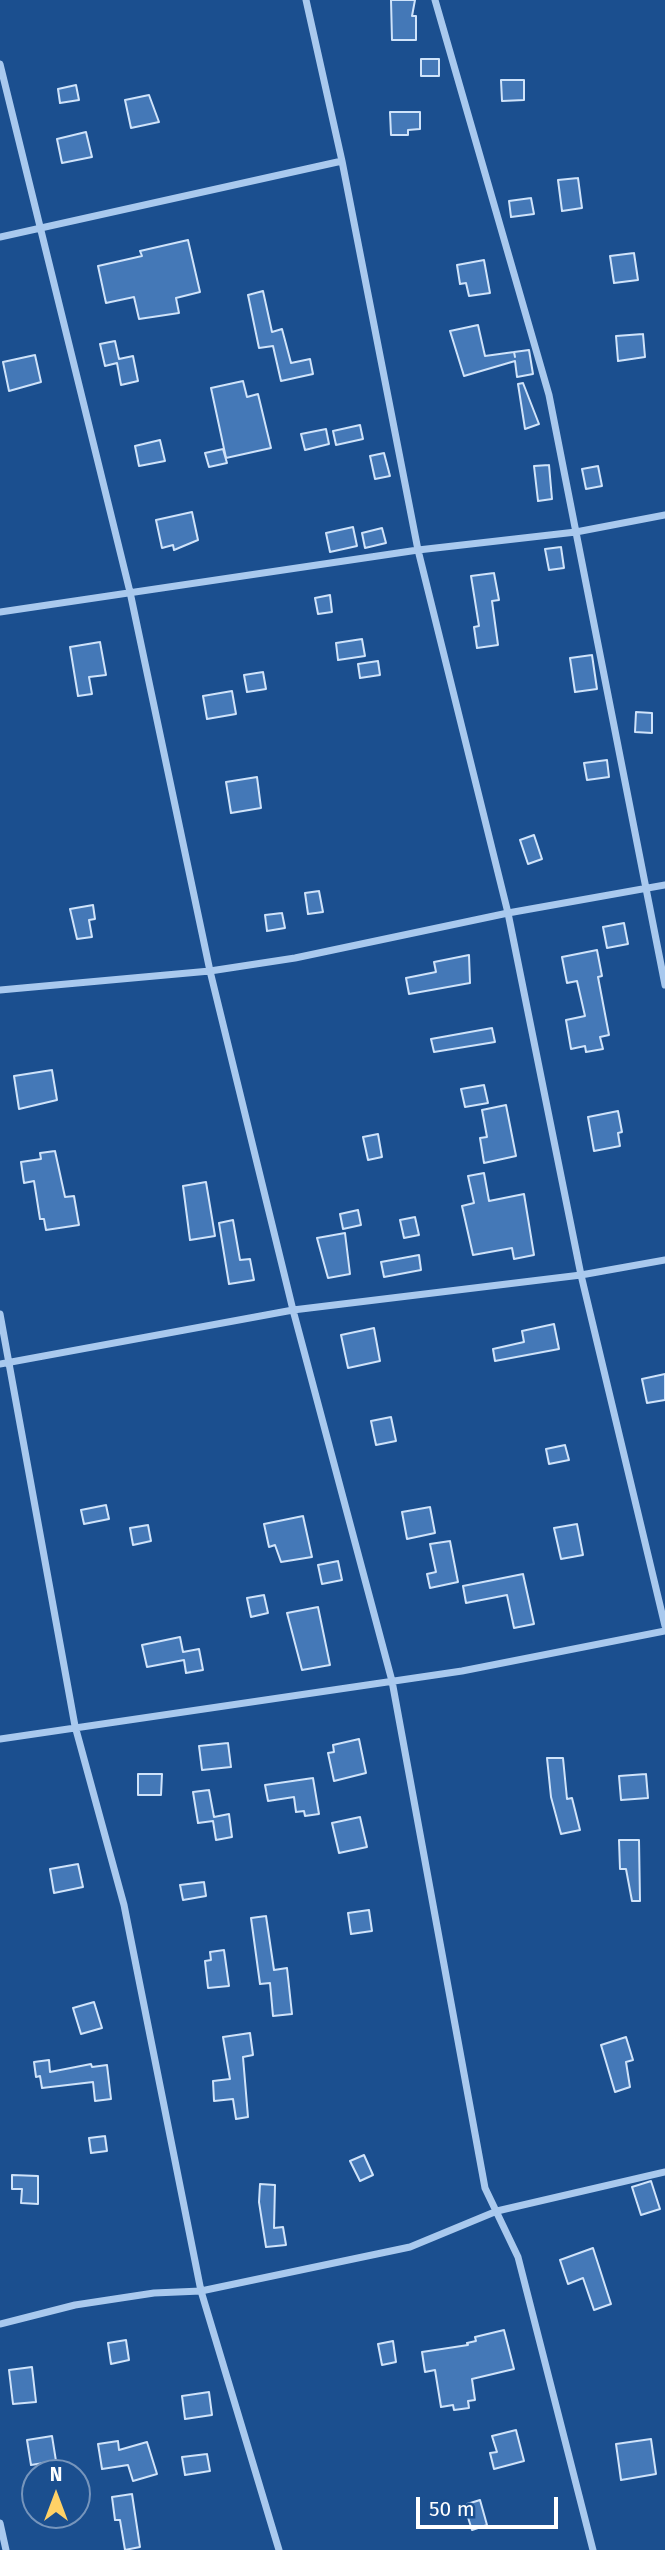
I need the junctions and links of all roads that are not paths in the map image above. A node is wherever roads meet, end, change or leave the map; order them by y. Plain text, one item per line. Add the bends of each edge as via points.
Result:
1 (306, 0) edge
2 (435, 0) edge
3 (0, 64) edge
4 (342, 161) junction
5 (40, 231) junction
6 (0, 237) edge
7 (665, 515) edge
8 (576, 532) junction
9 (418, 550) junction
10 (130, 592) junction
11 (0, 612) edge
12 (665, 886) edge
13 (646, 889) junction
14 (508, 913) junction
15 (210, 971) junction
16 (665, 985) edge
17 (0, 990) edge
18 (665, 1260) edge
19 (581, 1275) junction
20 (293, 1310) junction
21 (0, 1314) edge
22 (11, 1362) junction
23 (0, 1364) edge
24 (665, 1629) edge
25 (392, 1681) junction
26 (75, 1726) junction
27 (0, 1739) edge
28 (665, 2172) edge
29 (497, 2210) junction
30 (201, 2291) junction
31 (0, 2324) edge
32 (0, 2524) edge
33 (6, 2550) edge
34 (279, 2550) edge
35 (593, 2550) edge

1 - 4 street
2 - 8 street via 549,395
3 - 5 street
4 - 5 street
4 - 9 street
5 - 6 street
5 - 10 street
7 - 8 street
8 - 9 street
8 - 13 street
9 - 10 street
9 - 14 street
10 - 11 street
10 - 15 street
12 - 13 street
13 - 14 street
13 - 16 street
14 - 15 street
14 - 19 street
15 - 17 street
15 - 20 street
18 - 19 street
19 - 20 street
19 - 24 street
20 - 22 street
20 - 25 street
21 - 22 street
22 - 23 street
22 - 26 street
24 - 25 street
25 - 26 street
25 - 29 street via 485,2188
26 - 27 street
26 - 30 street via 124,1905
28 - 29 street
29 - 30 street via 410,2247
29 - 35 street via 518,2257
30 - 31 street via 75,2305
30 - 34 street
32 - 33 street

